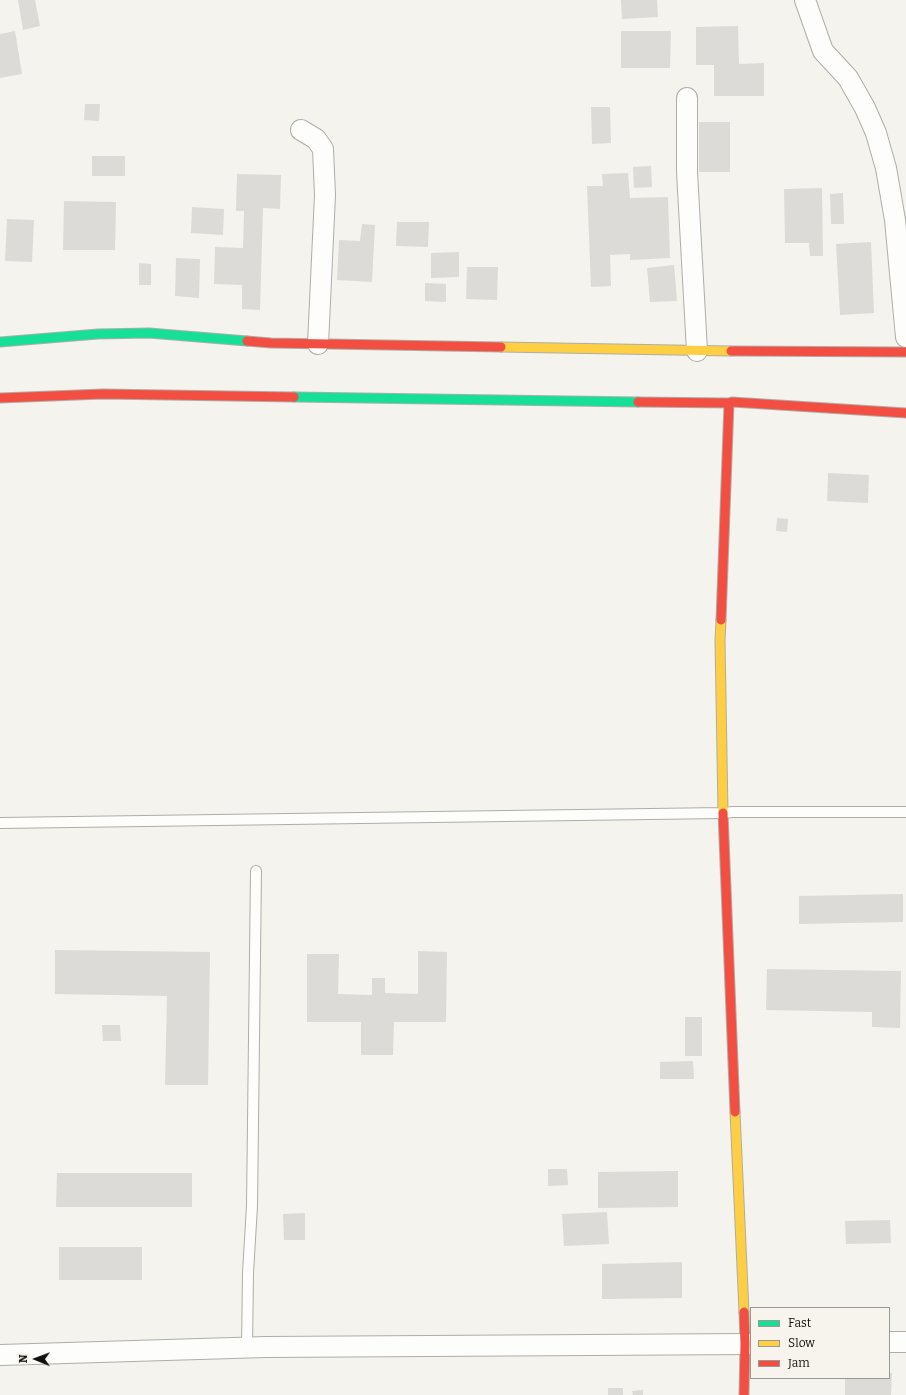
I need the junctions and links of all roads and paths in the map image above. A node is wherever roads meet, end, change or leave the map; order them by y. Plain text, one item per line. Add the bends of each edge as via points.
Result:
1 (805, 0) edge
2 (687, 98) dead end
3 (301, 130) dead end
4 (906, 338) edge
5 (0, 342) edge
6 (318, 344) junction
7 (697, 351) junction
8 (906, 352) edge
9 (0, 398) edge
10 (729, 403) junction
11 (906, 412) edge
12 (906, 812) edge
13 (723, 813) junction
14 (0, 823) edge
15 (256, 871) dead end
16 (890, 1342) edge
17 (906, 1342) edge
18 (748, 1344) edge
19 (247, 1348) junction
20 (0, 1355) edge
21 (744, 1395) edge

1 - 4 street via 823,51 848,78 876,133 886,168 895,220
2 - 7 street via 688,180
3 - 6 street via 316,139 323,149 325,195
5 - 6 street via 98,334 150,333 271,343
6 - 7 street
7 - 8 street
9 - 10 street via 103,394
10 - 11 street
10 - 13 street via 720,640
12 - 13 lane
13 - 14 lane
13 - 18 street
15 - 19 lane via 252,1192
16 - 17 street
18 - 19 street
18 - 21 street
19 - 20 street

